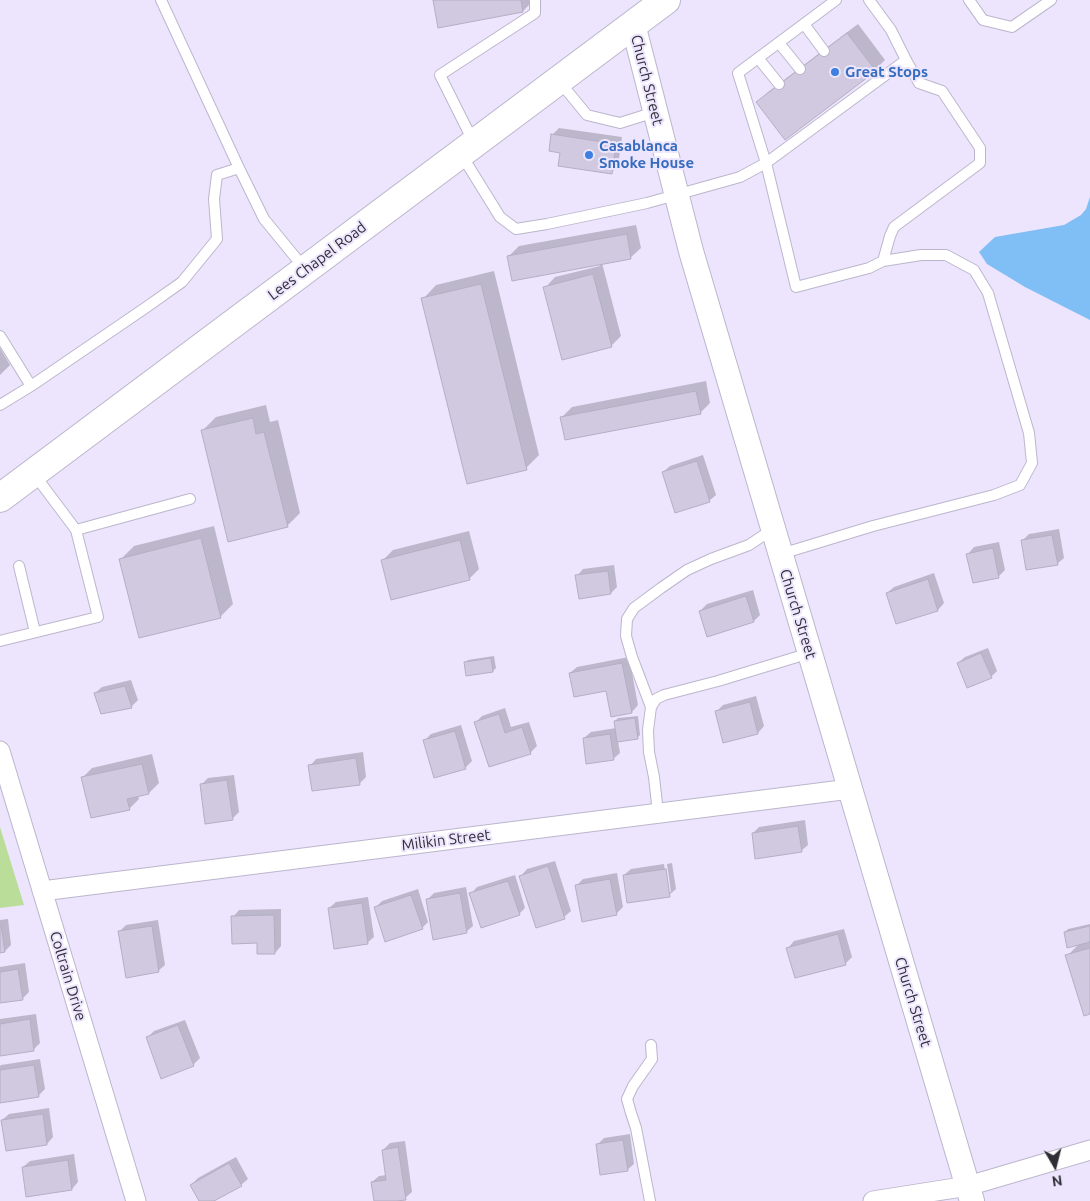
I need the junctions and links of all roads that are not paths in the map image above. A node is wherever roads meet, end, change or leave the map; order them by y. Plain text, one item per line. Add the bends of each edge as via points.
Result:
1 (161, 0) edge
2 (535, 0) edge
3 (666, 0) edge
4 (836, 0) edge
5 (869, 0) edge
6 (969, 0) edge
7 (1051, 0) edge
8 (630, 12) edge
9 (804, 24) junction
10 (779, 43) junction
11 (824, 51) dead end
12 (758, 58) junction
13 (906, 60) junction
14 (800, 69) dead end
15 (559, 80) junction
16 (779, 84) dead end
17 (655, 112) junction
18 (467, 149) junction
19 (766, 163) junction
20 (239, 168) junction
21 (676, 194) junction
22 (882, 261) junction
23 (306, 270) junction
24 (0, 336) edge
25 (31, 386) junction
26 (0, 405) edge
27 (33, 473) junction
28 (0, 498) edge
29 (190, 498) dead end
30 (76, 530) junction
31 (773, 530) junction
32 (781, 554) junction
33 (19, 566) dead end
34 (35, 632) junction
35 (0, 641) edge
36 (810, 654) junction
37 (651, 706) junction
38 (0, 751) edge
39 (850, 789) junction
40 (658, 813) junction
41 (42, 891) junction
42 (651, 1045) dead end
43 (1090, 1150) edge
44 (970, 1194) edge
45 (136, 1201) edge
46 (650, 1201) edge
47 (873, 1201) edge

1 - 20 lane
2 - 18 lane via 534,13 440,75
3 - 8 main road, Lees Chapel Road
4 - 9 lane
5 - 13 lane via 891,30
6 - 7 lane via 983,20 1012,28
8 - 15 main road, Lees Chapel Road
8 - 17 street, Church Street
9 - 10 lane
9 - 11 lane
10 - 12 lane
10 - 14 lane
12 - 16 lane
12 - 19 lane via 738,73
13 - 19 lane via 856,91
13 - 22 lane via 919,84 942,91 980,148 980,163 894,227
15 - 17 lane via 587,115 620,123
15 - 18 main road, Lees Chapel Road
17 - 21 street, Church Street
18 - 21 lane via 500,218 516,229 647,203
18 - 23 main road, Lees Chapel Road
19 - 21 lane via 740,177
19 - 22 lane via 796,287 869,268
20 - 23 lane via 264,219
20 - 25 lane via 217,175 214,199 217,238 182,282
21 - 31 street, Church Street
22 - 32 lane via 946,255 974,270 988,293 1029,433 1032,463 1020,485 994,495
23 - 27 main road, Lees Chapel Road
24 - 25 lane
25 - 26 lane
27 - 28 main road, Lees Chapel Road
27 - 30 lane
29 - 30 lane
30 - 34 lane via 98,617
31 - 32 street, Church Street
31 - 37 lane via 749,545 686,570 634,608 628,618 626,636
32 - 36 street, Church Street
33 - 34 lane
34 - 35 lane
36 - 37 lane via 664,695
36 - 39 street, Church Street
37 - 40 lane via 648,752
38 - 41 street, Coltrain Drive
39 - 40 street, Milikin Street
39 - 44 street, Church Street
40 - 41 street, Milikin Street
41 - 45 street, Coltrain Drive
42 - 46 lane via 652,1059 627,1099
43 - 44 street
44 - 47 street

